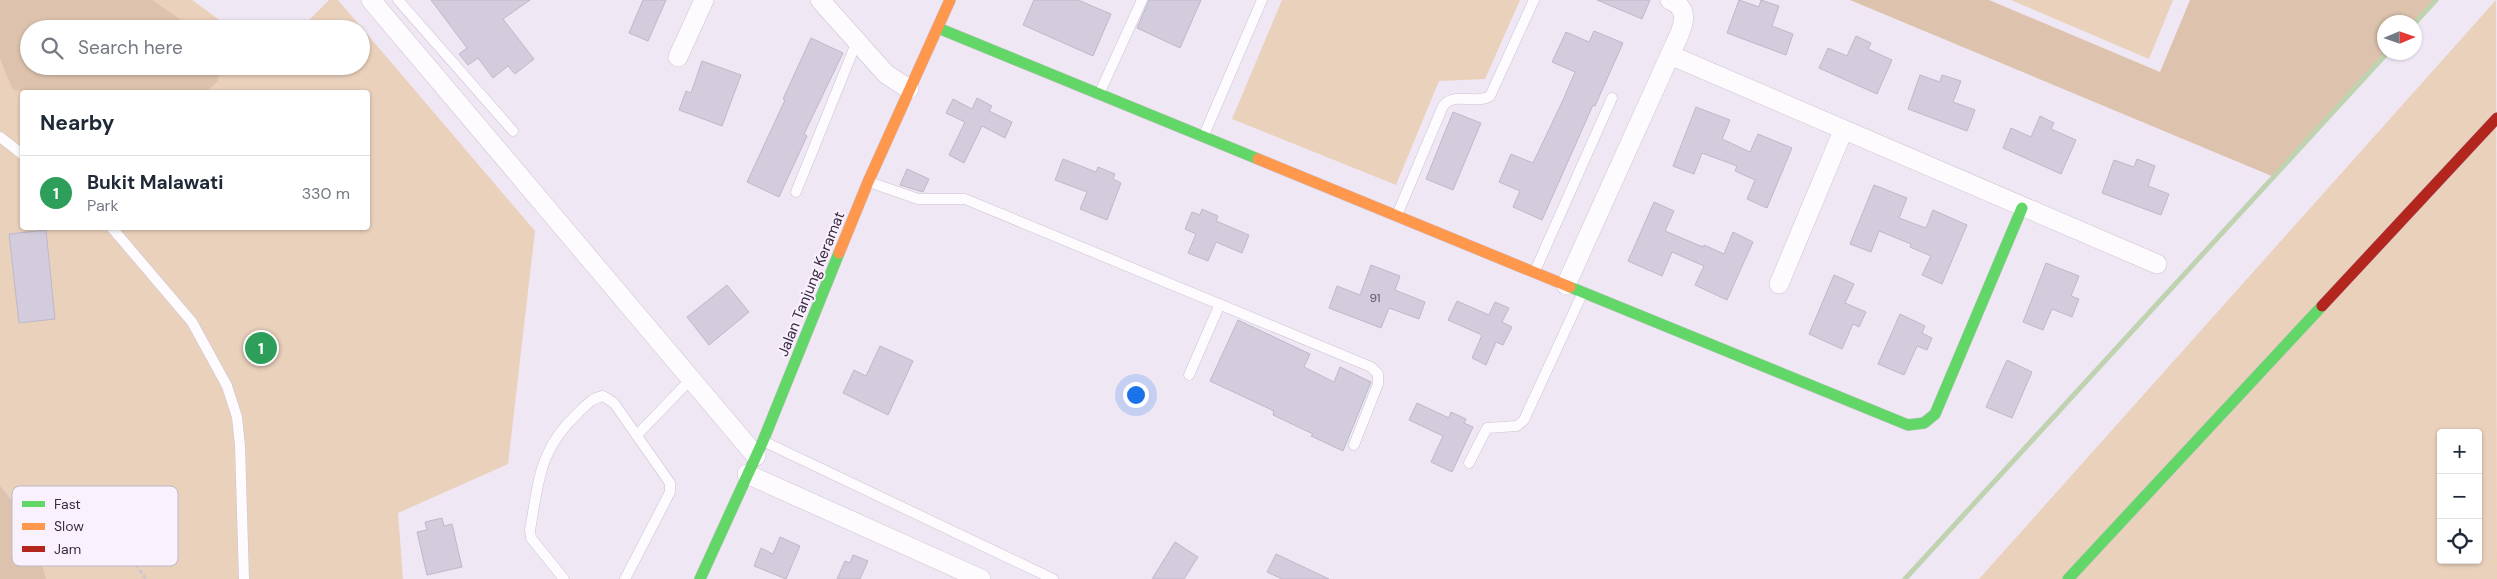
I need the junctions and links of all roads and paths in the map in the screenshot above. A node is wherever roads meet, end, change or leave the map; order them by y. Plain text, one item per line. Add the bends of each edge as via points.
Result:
1 (370, 0) edge
2 (398, 0) edge
3 (704, 0) edge
4 (820, 0) edge
5 (950, 0) edge
6 (1142, 0) edge
7 (1262, 0) edge
8 (1534, 0) edge
9 (1670, 0) edge
10 (938, 28) junction
11 (858, 41) junction
12 (436, 44) junction
13 (1670, 55) junction
14 (678, 57) dead end
15 (422, 61) junction
16 (909, 89) junction
17 (1100, 94) junction
18 (1612, 98) dead end
19 (2497, 118) edge
20 (513, 131) dead end
21 (1843, 131) junction
22 (1203, 136) junction
23 (0, 137) edge
24 (20, 152) edge
25 (868, 182) junction
26 (796, 192) dead end
27 (2022, 208) junction
28 (1397, 215) junction
29 (114, 230) edge
30 (2157, 264) dead end
31 (1534, 271) junction
32 (1779, 284) dead end
33 (1575, 288) junction
34 (1220, 304) junction
35 (1189, 375) dead end
36 (690, 380) junction
37 (638, 434) junction
38 (1354, 445) dead end
39 (759, 449) junction
40 (1469, 463) dead end
41 (747, 474) junction
42 (137, 566) edge
43 (146, 579) edge
44 (244, 579) edge
45 (564, 579) edge
46 (625, 579) edge
47 (700, 579) edge
48 (981, 579) edge
49 (1053, 579) edge
50 (2068, 579) edge

1 - 15 street
2 - 12 lane
3 - 14 street
4 - 11 street
5 - 10 street, Jalan Tanjung Keramat
6 - 17 lane
7 - 22 lane
8 - 28 lane via 1490,96 1486,99 1453,98 1443,106
9 - 13 street via 1681,5 1684,14
10 - 16 street, Jalan Tanjung Keramat
10 - 17 street
11 - 16 street via 886,74
11 - 26 lane
12 - 15 lane
12 - 20 lane
13 - 21 street
13 - 33 street
15 - 36 street
16 - 25 street, Jalan Tanjung Keramat
17 - 22 street
18 - 31 lane
19 - 50 street
21 - 27 street
21 - 32 street
22 - 28 street
23 - 24 lane
25 - 34 lane via 918,199 965,199
25 - 39 street, Jalan Tanjung Keramat
27 - 30 street
27 - 33 street via 1935,414 1930,420 1916,424 1908,425
28 - 31 street
29 - 44 lane via 192,322 227,386 237,417 240,446
31 - 33 street
33 - 40 lane via 1524,420 1517,426 1486,428
34 - 35 lane
34 - 38 lane via 1375,370 1378,384
36 - 37 lane
36 - 39 street
37 - 45 lane via 614,403 603,396 591,401 560,430 551,444 542,464 530,534
37 - 46 lane via 671,488
39 - 41 street, Jalan Tanjung Keramat
39 - 49 lane
41 - 47 street, Jalan Tanjung Keramat
41 - 48 street
42 - 43 path

